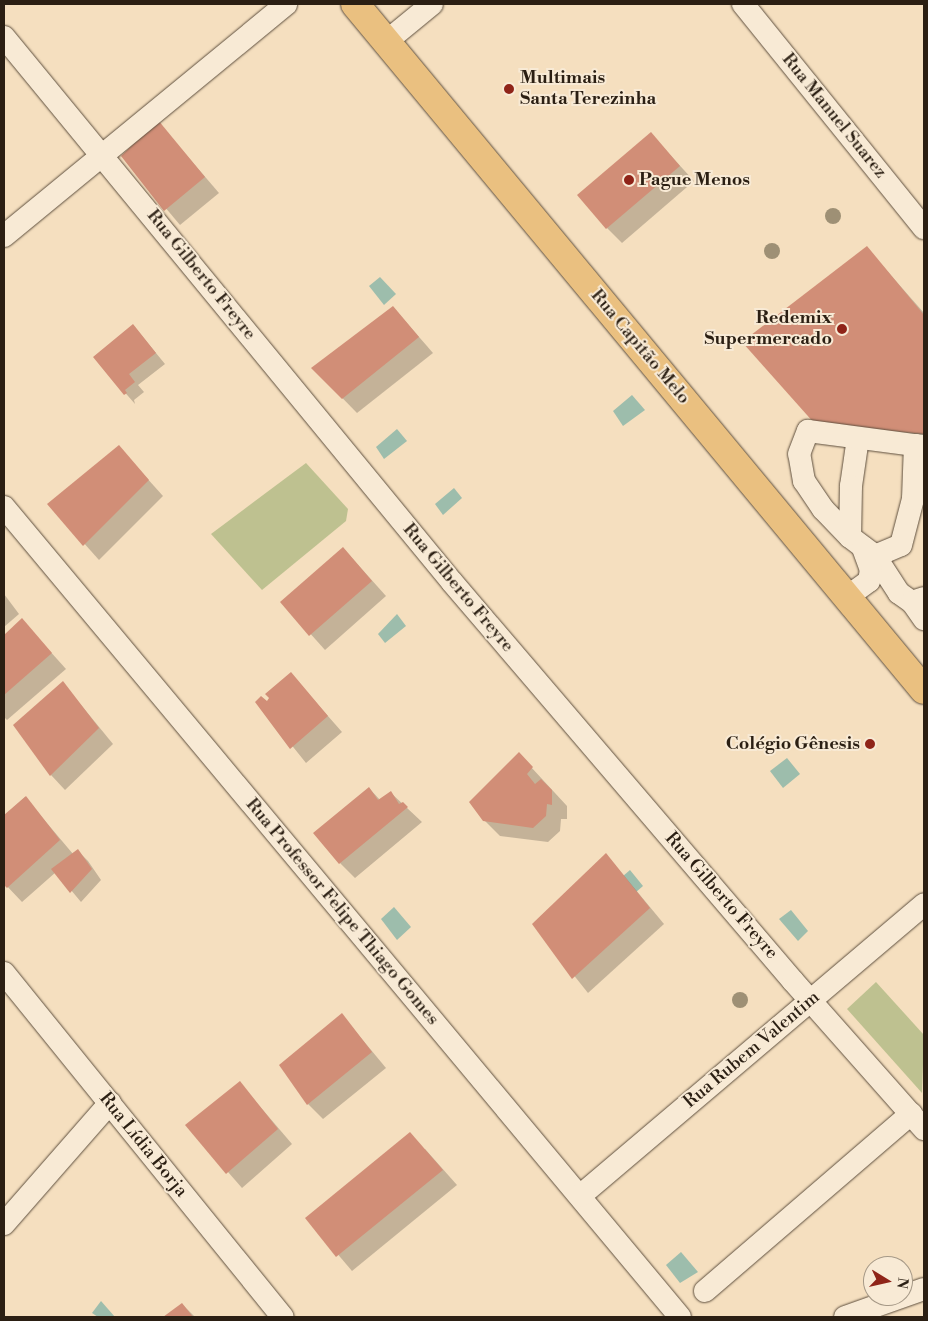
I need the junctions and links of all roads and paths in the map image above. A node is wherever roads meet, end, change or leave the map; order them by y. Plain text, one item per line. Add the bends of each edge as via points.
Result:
1 (286, 4) edge
2 (355, 4) edge
3 (432, 4) edge
4 (743, 4) edge
5 (4, 37) edge
6 (387, 41) junction
7 (102, 155) junction
8 (924, 228) edge
9 (4, 236) edge
10 (858, 438) junction
11 (920, 446) edge
12 (4, 507) edge
13 (862, 546) junction
14 (847, 597) junction
15 (920, 606) edge
16 (920, 677) edge
17 (924, 904) edge
18 (4, 973) edge
19 (811, 1001) junction
20 (110, 1103) junction
21 (918, 1122) edge
22 (580, 1196) junction
23 (4, 1224) edge
24 (924, 1289) edge
25 (705, 1290) dead end
26 (283, 1317) edge
27 (680, 1317) edge
28 (845, 1317) edge

1 - 7 street
2 - 6 main road, Rua Capitão Melo
3 - 6 street
4 - 8 street, Rua Manuel Suarez
5 - 7 street, Rua Gilberto Freyre
6 - 14 main road, Rua Capitão Melo
7 - 9 street
7 - 19 street, Rua Gilberto Freyre via 452,582
10 - 11 street
10 - 13 street via 851,486
10 - 13 street via 808,431 799,454 804,481 822,509
11 - 13 street via 913,499 901,545
12 - 22 street, Rua Professor Felipe Thiago Gomes
13 - 14 street via 871,570 869,581
13 - 15 street via 899,593
14 - 16 main road, Rua Capitão Melo
17 - 19 street, Rua Rubem Valentim
18 - 20 street, Rua Lídia Borja
19 - 21 street, Rua Gilberto Freyre
19 - 22 street, Rua Rubem Valentim
20 - 23 street
20 - 26 street, Rua Lídia Borja
21 - 25 street
22 - 27 street, Rua Professor Felipe Thiago Gomes
24 - 28 street

